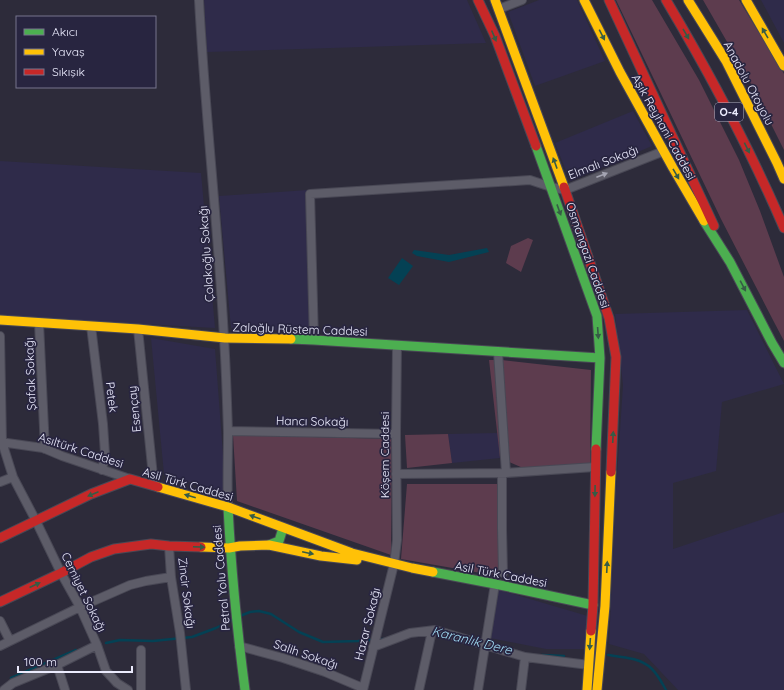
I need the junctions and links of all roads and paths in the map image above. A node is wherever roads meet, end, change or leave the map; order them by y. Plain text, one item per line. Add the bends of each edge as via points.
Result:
1 (199, 0) edge
2 (478, 0) edge
3 (495, 0) edge
4 (522, 0) edge
5 (584, 0) edge
6 (609, 0) edge
7 (666, 0) edge
8 (688, 0) edge
9 (746, 0) edge
10 (499, 9) junction
11 (784, 66) edge
12 (664, 151) junction
13 (784, 179) edge
14 (551, 187) junction
15 (565, 190) junction
16 (784, 228) edge
17 (730, 262) junction
18 (0, 320) edge
19 (40, 323) junction
20 (91, 326) junction
21 (138, 329) junction
22 (0, 336) edge
23 (224, 338) junction
24 (314, 340) junction
25 (397, 345) junction
26 (498, 352) junction
27 (600, 358) junction
28 (784, 363) edge
29 (228, 431) junction
30 (396, 434) junction
31 (1, 442) edge
32 (45, 449) junction
33 (595, 467) junction
34 (102, 470) junction
35 (504, 473) junction
36 (396, 474) junction
37 (13, 477) junction
38 (130, 479) junction
39 (0, 482) edge
40 (154, 486) junction
41 (228, 507) junction
42 (36, 521) junction
43 (283, 528) junction
44 (0, 538) edge
45 (269, 545) junction
46 (169, 546) junction
47 (240, 546) junction
48 (229, 548) junction
49 (230, 561) junction
50 (394, 564) junction
51 (503, 572) dead end
52 (61, 573) junction
53 (171, 577) junction
54 (495, 584) junction
55 (0, 602) edge
56 (593, 605) junction
57 (605, 606) junction
58 (80, 607) junction
59 (0, 621) edge
60 (432, 631) junction
61 (10, 641) junction
62 (486, 641) junction
63 (0, 646) edge
64 (97, 646) junction
65 (239, 646) junction
66 (374, 646) junction
67 (141, 650) dead end
68 (525, 657) junction
69 (57, 665) junction
70 (589, 665) junction
71 (126, 689) edge
72 (363, 689) edge
73 (5, 690) edge
74 (65, 690) edge
75 (141, 690) edge
76 (186, 690) edge
77 (238, 690) edge
78 (245, 690) edge
79 (419, 690) edge
80 (478, 690) edge
81 (521, 690) edge
82 (587, 690) edge
83 (597, 690) edge

1 - 23 street, Çolakoğlu Sokağı
2 -> 14 main road, Osmangazi Caddesi
3 - 10 main road, Osmangazi Caddesi
4 - 10 street
5 -> 12 main road, Aşık Reyhani Caddesi
6 - 17 main road, Aşık Reyhani Caddesi
7 -> 16 main road, O-4 via 708,71
8 - 13 main road, Anadolu Otoyolu / O-4 via 726,61
11 -> 9 main road
15 -> 10 main road, Osmangazi Caddesi
15 -> 12 street, Elmalı Sokağı
12 -> 17 main road, Aşık Reyhani Caddesi
14 - 15 street, Elmalı Sokağı
14 - 24 street, Elmalı Sokağı via 530,180 310,194
14 -> 27 main road, Osmangazi Caddesi via 597,316
57 -> 15 main road, Osmangazi Caddesi via 616,357 609,318
17 -> 28 main road, Aşık Reyhani Caddesi
18 - 19 main road, Zaloğlu Rüstem Caddesi
19 - 20 main road, Zaloğlu Rüstem Caddesi
19 - 32 street, Şafak Sokağı
20 - 21 main road, Zaloğlu Rüstem Caddesi
20 - 34 street, Petek via 104,424 105,454
21 - 23 main road, Zaloğlu Rüstem Caddesi
21 - 40 street, Esençay
22 - 31 street, Cemiyet Sokağı
23 - 24 main road, Zaloğlu Rüstem Caddesi
23 - 29 street, Çolakoğlu Sokağı
24 - 25 main road, Zaloğlu Rüstem Caddesi
25 - 26 main road, Zaloğlu Rüstem Caddesi
25 - 30 street, Köşem Caddesi
26 - 27 main road, Zaloğlu Rüstem Caddesi
26 - 35 street
27 - 33 main road, Osmangazi Caddesi
29 - 30 street, Hancı Sokağı
29 - 41 street, Çolakoğlu Sokağı
30 - 36 street, Köşem Caddesi
31 - 32 street, Asıltürk Caddesi
31 - 37 street, Cemiyet Sokağı
32 - 34 street, Asıltürk Caddesi
33 - 35 street
33 -> 56 main road, Osmangazi Caddesi
34 - 38 street, Asıltürk Caddesi
35 - 36 street
35 - 51 street
36 - 50 street, Köşem Caddesi
37 - 39 street
37 - 42 street, Cemiyet Sokağı
38 - 40 main road, Asil Türk Caddesi
38 -> 42 main road, Asil Türk Caddesi via 91,494
41 -> 40 main road, Asil Türk Caddesi
43 -> 41 main road, Asil Türk Caddesi
41 - 48 main road, Petrol Yolu Caddesi
42 - 44 main road, Asil Türk Caddesi
42 - 52 street, Cemiyet Sokağı
43 - 45 main road via 279,541
43 - 50 main road, Asil Türk Caddesi via 352,553
45 - 47 main road, Asil Türk Caddesi
45 -> 50 main road, Asil Türk Caddesi via 321,556
46 -> 48 main road, Asil Türk Caddesi
46 - 52 main road, Asil Türk Caddesi via 151,544 114,549 91,557
46 - 53 street, Zincir Sokağı
47 - 48 main road, Asil Türk Caddesi
47 - 49 main road
48 - 49 main road, Petrol Yolu Caddesi
49 - 65 main road, Petrol Yolu Caddesi
50 - 54 main road, Asil Türk Caddesi
50 - 66 street, Hazar Sokağı
55 -> 52 main road, Asil Türk Caddesi
52 - 58 street, Cemiyet Sokağı
53 - 58 street via 130,585
53 - 76 street, Zincir Sokağı
54 - 56 main road, Asil Türk Caddesi
54 - 62 street
56 - 57 main road, Asil Türk Caddesi
56 -> 70 main road, Osmangazi Caddesi
57 - 83 main road, Osmangazi Caddesi
58 - 61 street
58 - 64 street, Cemiyet Sokağı
59 - 61 street
60 - 62 street
60 - 66 street via 410,633
60 - 79 street
61 - 63 street
62 - 68 street
62 - 80 street
64 - 69 street
64 - 71 street, Cemiyet Sokağı via 106,671
65 - 72 street, Salih Sokağı via 325,672
65 - 77 main road, Petrol Yolu Caddesi
65 - 78 main road, Petrol Yolu Caddesi
66 - 72 street, Hazar Sokağı
67 - 75 street
68 - 70 street
68 - 81 street
69 - 73 street via 13,683
69 - 74 street
70 - 82 main road, Osmangazi Caddesi

